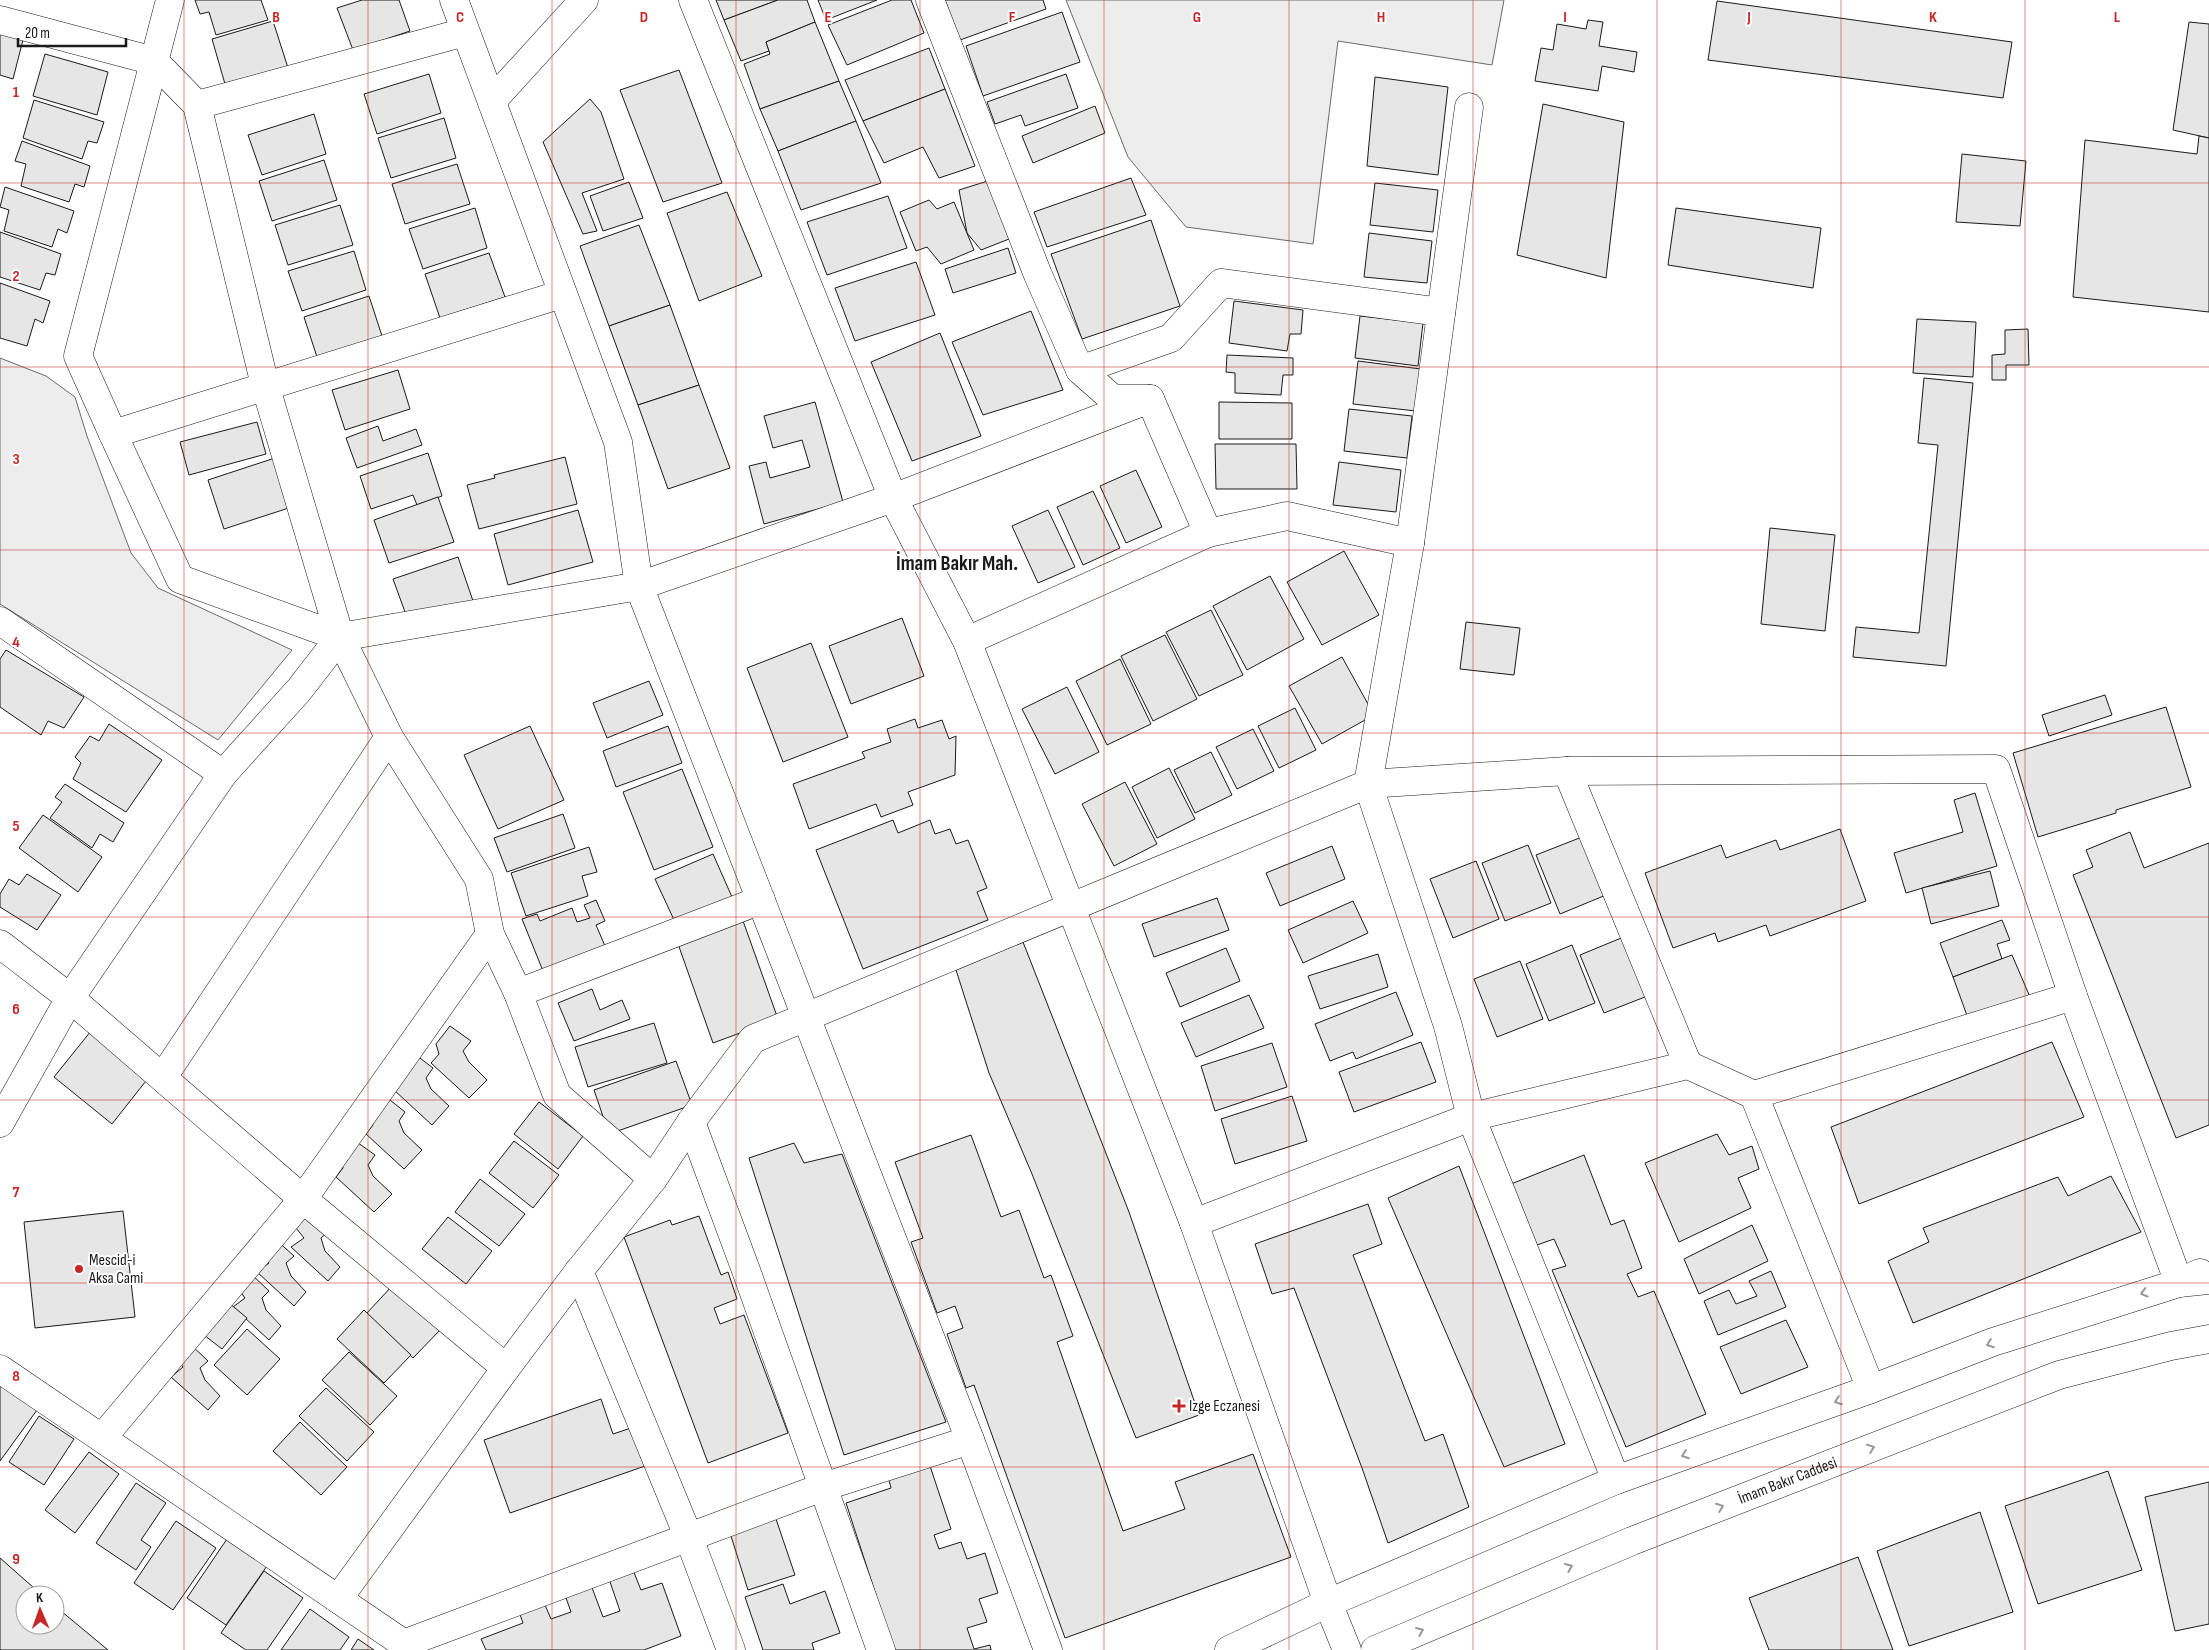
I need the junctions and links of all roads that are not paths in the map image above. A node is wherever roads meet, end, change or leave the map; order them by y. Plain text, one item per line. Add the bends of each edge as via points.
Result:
1 (170, 0) edge
2 (454, 0) edge
3 (584, 0) edge
4 (693, 0) edge
5 (930, 0) edge
6 (0, 20) edge
7 (465, 32) junction
8 (154, 61) junction
9 (492, 101) junction
10 (197, 105) junction
11 (1469, 107) dead end
12 (562, 294) junction
13 (1441, 312) junction
14 (1080, 370) junction
15 (265, 385) junction
16 (1150, 399) junction
17 (113, 434) junction
18 (893, 498) junction
19 (1208, 532) junction
20 (1410, 543) junction
21 (639, 586) junction
22 (0, 621) edge
23 (340, 637) junction
24 (967, 641) junction
25 (389, 737) junction
26 (1566, 770) junction
27 (223, 774) junction
28 (1368, 784) junction
29 (761, 900) junction
30 (1069, 907) junction
31 (490, 934) junction
32 (0, 944) edge
33 (518, 993) junction
34 (2073, 996) junction
35 (70, 998) junction
36 (806, 1016) junction
37 (1688, 1065) junction
38 (163, 1077) junction
39 (1754, 1095) junction
40 (1471, 1117) junction
41 (690, 1122) junction
42 (0, 1123) edge
43 (653, 1178) junction
44 (303, 1199) junction
45 (1194, 1223) junction
46 (2209, 1269) edge
47 (580, 1271) junction
48 (2209, 1280) edge
49 (2179, 1283) junction
50 (2209, 1339) edge
51 (506, 1368) junction
52 (0, 1369) edge
53 (1871, 1389) junction
54 (102, 1438) junction
55 (970, 1440) junction
56 (1616, 1480) junction
57 (823, 1487) junction
58 (689, 1538) junction
59 (338, 1599) junction
60 (1328, 1603) junction
61 (408, 1647) edge
62 (732, 1650) edge
63 (881, 1650) edge
64 (1048, 1650) edge
65 (1229, 1650) edge
66 (1347, 1650) edge
67 (1375, 1650) edge

1 - 8 street
2 - 7 street
3 - 9 street
4 - 18 street
5 - 14 street via 1038,275
6 - 8 street
7 - 9 street
7 - 10 street
8 - 10 street
8 - 17 street via 78,356
9 - 12 street
10 - 15 street
11 - 13 street
12 - 15 street
12 - 21 street via 618,442
13 - 14 street via 1221,283 1171,338
13 - 20 street
14 - 16 street via 1114,399
15 - 17 street
15 - 23 street
16 - 18 street
16 - 19 street
17 - 23 street via 180,578
18 - 21 street
18 - 24 street
19 - 20 street via 1287,516
19 - 24 street
20 - 28 street
21 - 23 street
21 - 29 street
22 - 27 street
23 - 25 street
23 - 27 street via 299,690
24 - 30 street
25 - 31 street via 479,879
25 - 38 street
26 - 28 street
26 - 34 street via 1996,769
26 - 37 street
27 - 35 street
28 - 30 street
28 - 40 street via 1448,1026
29 - 33 street
29 - 36 street
30 - 36 street
30 - 45 street
31 - 33 street
31 - 44 street
32 - 35 street
33 - 43 street via 557,1095
34 - 39 street
34 - 49 street
35 - 38 street
35 - 42 street
36 - 41 street via 753,1039
36 - 55 street
37 - 39 street
37 - 40 street
38 - 44 street
39 - 53 street
40 - 45 street
40 - 56 street
41 - 43 street
41 - 57 street
43 - 47 street
44 - 51 street
44 - 54 street
45 - 60 street
46 - 49 street
47 - 51 street
47 - 58 street
48 - 49 street
49 -> 53 street via 1993,1342
67 -> 50 street, İmam Bakır Caddesi via 1632,1541 2059,1375
51 - 59 street
52 - 54 street
53 -> 56 street
54 - 59 street
55 - 57 street
55 - 64 street
56 - 60 street
57 - 58 street
57 - 63 street
58 - 61 street
58 - 62 street
59 - 61 street
60 - 65 street
60 - 66 street

